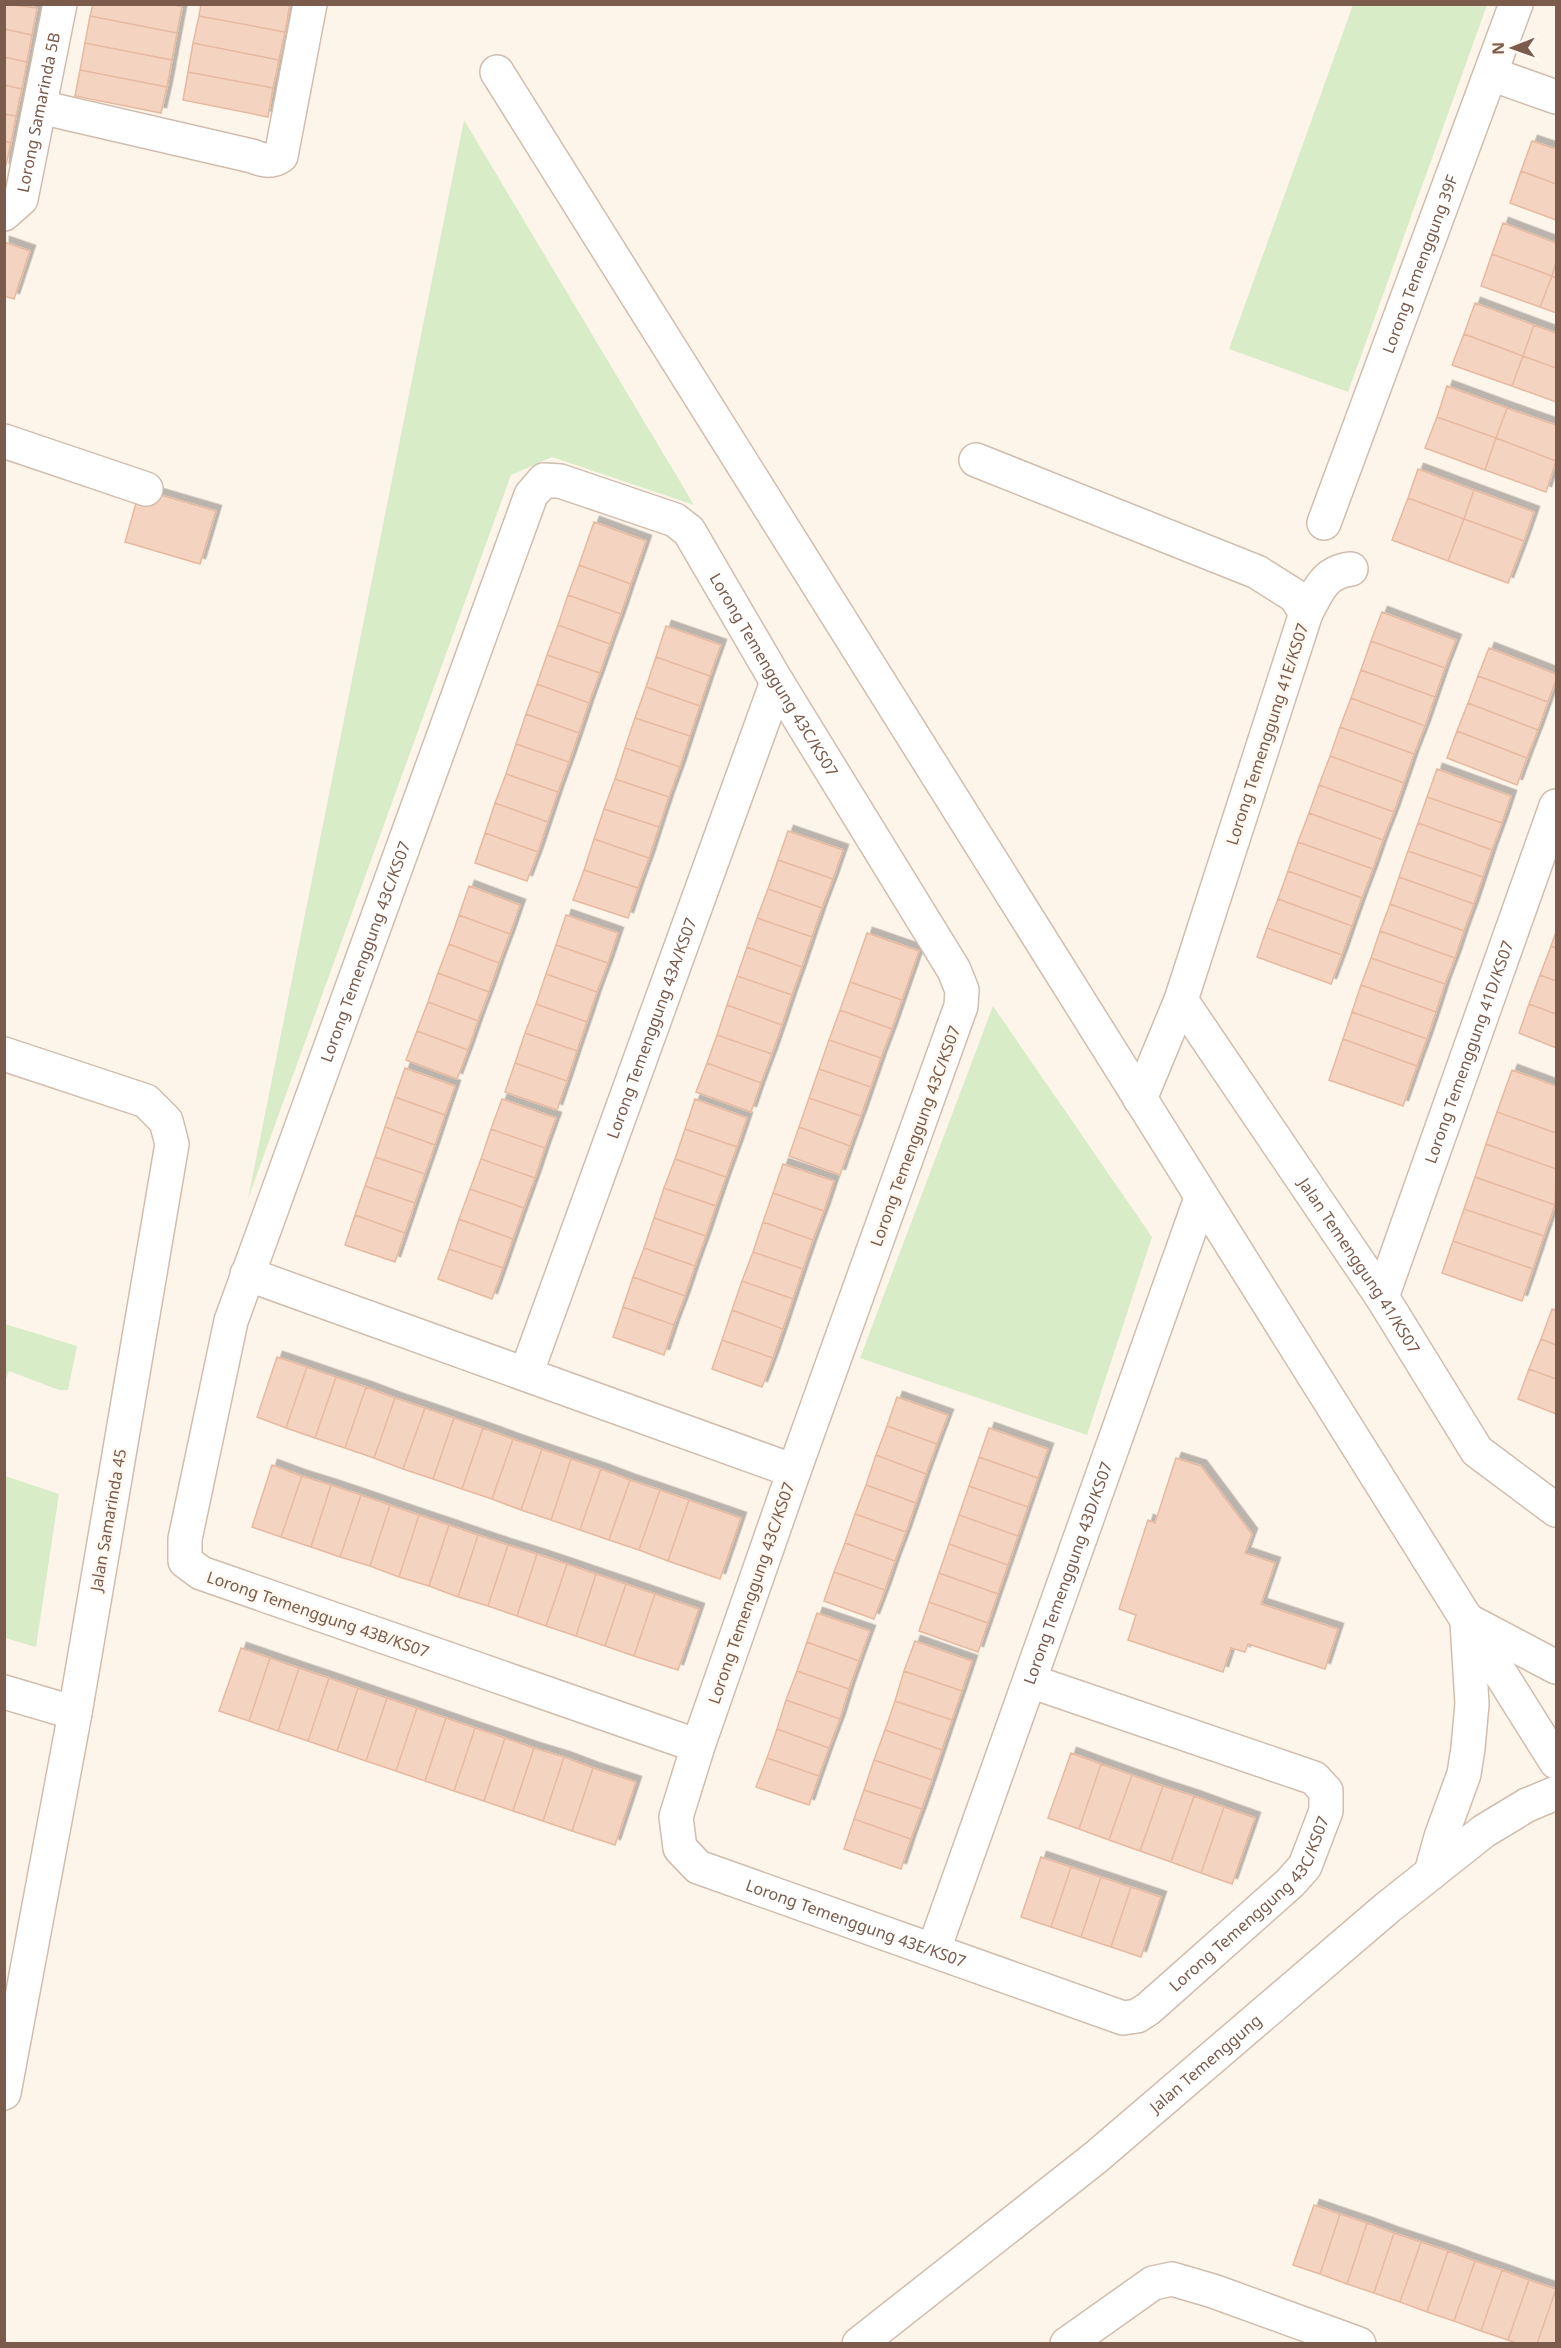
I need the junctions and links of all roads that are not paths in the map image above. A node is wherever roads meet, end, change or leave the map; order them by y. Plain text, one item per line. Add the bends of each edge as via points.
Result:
1 (60, 4) edge
2 (310, 4) edge
3 (1516, 4) edge
4 (497, 72) dead end
5 (1491, 74) junction
6 (1557, 97) edge
7 (40, 107) junction
8 (4, 214) edge
9 (4, 441) edge
10 (976, 460) dead end
11 (146, 489) dead end
12 (1324, 523) dead end
13 (1351, 569) dead end
14 (1306, 613) junction
15 (777, 682) junction
16 (1557, 806) edge
17 (1181, 1000) junction
18 (4, 1054) edge
19 (1140, 1099) junction
20 (1201, 1198) junction
21 (247, 1274) junction
22 (1382, 1297) junction
23 (526, 1374) junction
24 (794, 1471) junction
25 (1557, 1510) edge
26 (1467, 1620) junction
27 (1557, 1667) edge
28 (1030, 1681) junction
29 (4, 1692) edge
30 (75, 1713) junction
31 (698, 1746) junction
32 (1557, 1762) edge
33 (1557, 1793) edge
34 (1431, 1873) junction
35 (934, 1949) junction
36 (1137, 2016) joint
37 (4, 2093) edge
38 (859, 2343) edge
39 (1066, 2343) edge
40 (1359, 2343) edge

1 - 7 street, Lorong Samarinda 5B
2 - 7 street via 281,156 275,160
3 - 5 street, Lorong Temenggung 39F
4 - 19 street
5 - 6 street
5 - 12 street, Lorong Temenggung 39F
7 - 8 street, Lorong Samarinda 5B via 21,199
9 - 11 street
10 - 14 street, Lorong Temenggung 41E/KS07 via 1257,572 1295,596
13 - 14 street via 1337,571 1320,585
14 - 17 street, Lorong Temenggung 41E/KS07
15 - 21 street, Lorong Temenggung 43C/KS07 via 689,531 675,520 560,481 544,480 531,495
15 - 23 street, Lorong Temenggung 43A/KS07
15 - 24 street, Lorong Temenggung 43C/KS07 via 954,970 962,990 961,1006
16 - 22 street, Lorong Temenggung 41D/KS07
17 - 19 street, Lorong Temenggung 41E/KS07
17 - 22 street, Jalan Temenggung 41/KS07
18 - 30 street, Jalan Samarinda 45 via 146,1101 166,1121 172,1144
19 - 20 street
20 - 26 street
20 - 28 street, Lorong Temenggung 43D/KS07
21 - 23 street
21 - 31 street, Lorong Temenggung 43B/KS07 via 231,1321 185,1539 185,1561 201,1573
22 - 25 street, Jalan Temenggung 41/KS07 via 1478,1451
23 - 24 street
24 - 31 street, Lorong Temenggung 43C/KS07
26 - 27 street
26 - 32 street
26 - 34 street via 1472,1704 1468,1748 1464,1774
28 - 35 street, Lorong Temenggung 43D/KS07
28 - 36 street, Lorong Temenggung 43C/KS07 via 1314,1778 1326,1791 1326,1811 1305,1866
29 - 30 street
30 - 37 street, Jalan Samarinda 45
31 - 35 street, Lorong Temenggung 43E/KS07 via 676,1817 680,1848 698,1867
33 - 34 street, Jalan Temenggung via 1527,1805 1484,1831
34 - 38 street, Jalan Temenggung via 1095,2158
35 - 36 street, Lorong Temenggung 43E/KS07 via 1123,2018
39 - 40 street via 1153,2283 1172,2279

